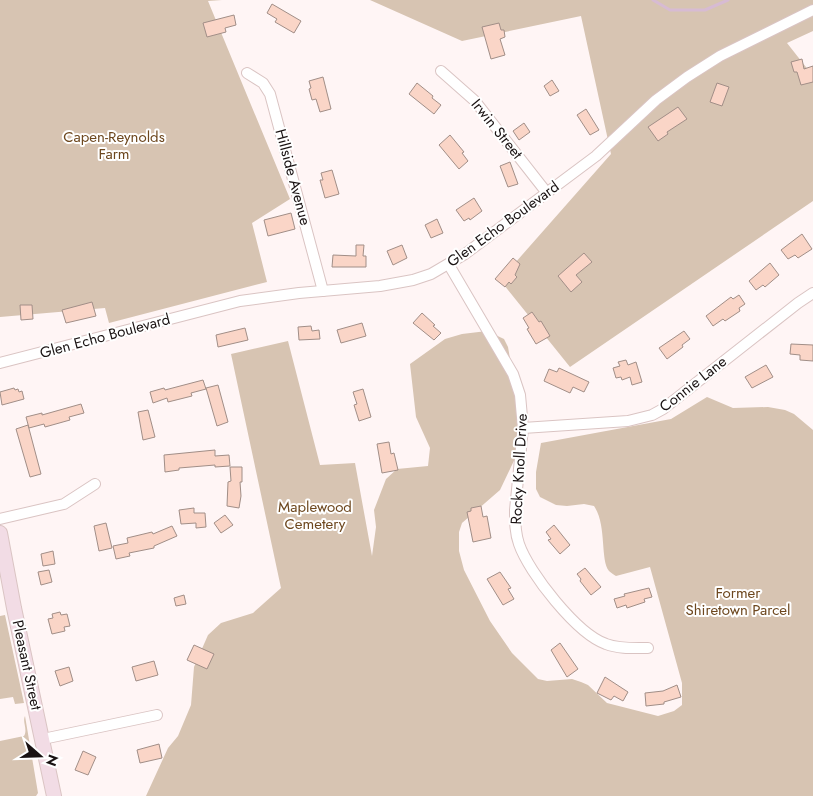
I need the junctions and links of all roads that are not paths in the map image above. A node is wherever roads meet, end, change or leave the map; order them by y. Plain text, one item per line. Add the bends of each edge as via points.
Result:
1 (813, 10) edge
2 (441, 71) dead end
3 (247, 73) dead end
4 (547, 193) junction
5 (449, 265) junction
6 (323, 291) junction
7 (813, 292) edge
8 (0, 363) edge
9 (523, 428) junction
10 (95, 484) dead end
11 (0, 519) edge
12 (0, 533) edge
13 (648, 648) dead end
14 (157, 715) dead end
15 (43, 740) junction
16 (54, 796) edge

1 - 4 street, Glen Echo Boulevard via 720,56 687,77 656,100 596,156
2 - 4 street, Irwin Street via 475,101
3 - 6 street, Hillside Avenue via 263,83 270,94
4 - 5 street, Glen Echo Boulevard
5 - 6 street, Glen Echo Boulevard via 431,274 395,284
5 - 9 street, Rocky Knoll Drive via 513,374 520,395
6 - 8 street, Glen Echo Boulevard via 226,304
7 - 9 street, Connie Lane via 652,415 628,421
9 - 13 street, Rocky Knoll Drive via 514,510 516,534 526,558 562,609 590,635 618,647
10 - 11 street via 64,504
12 - 15 main road, Pleasant Street
14 - 15 street
15 - 16 main road, Pleasant Street

